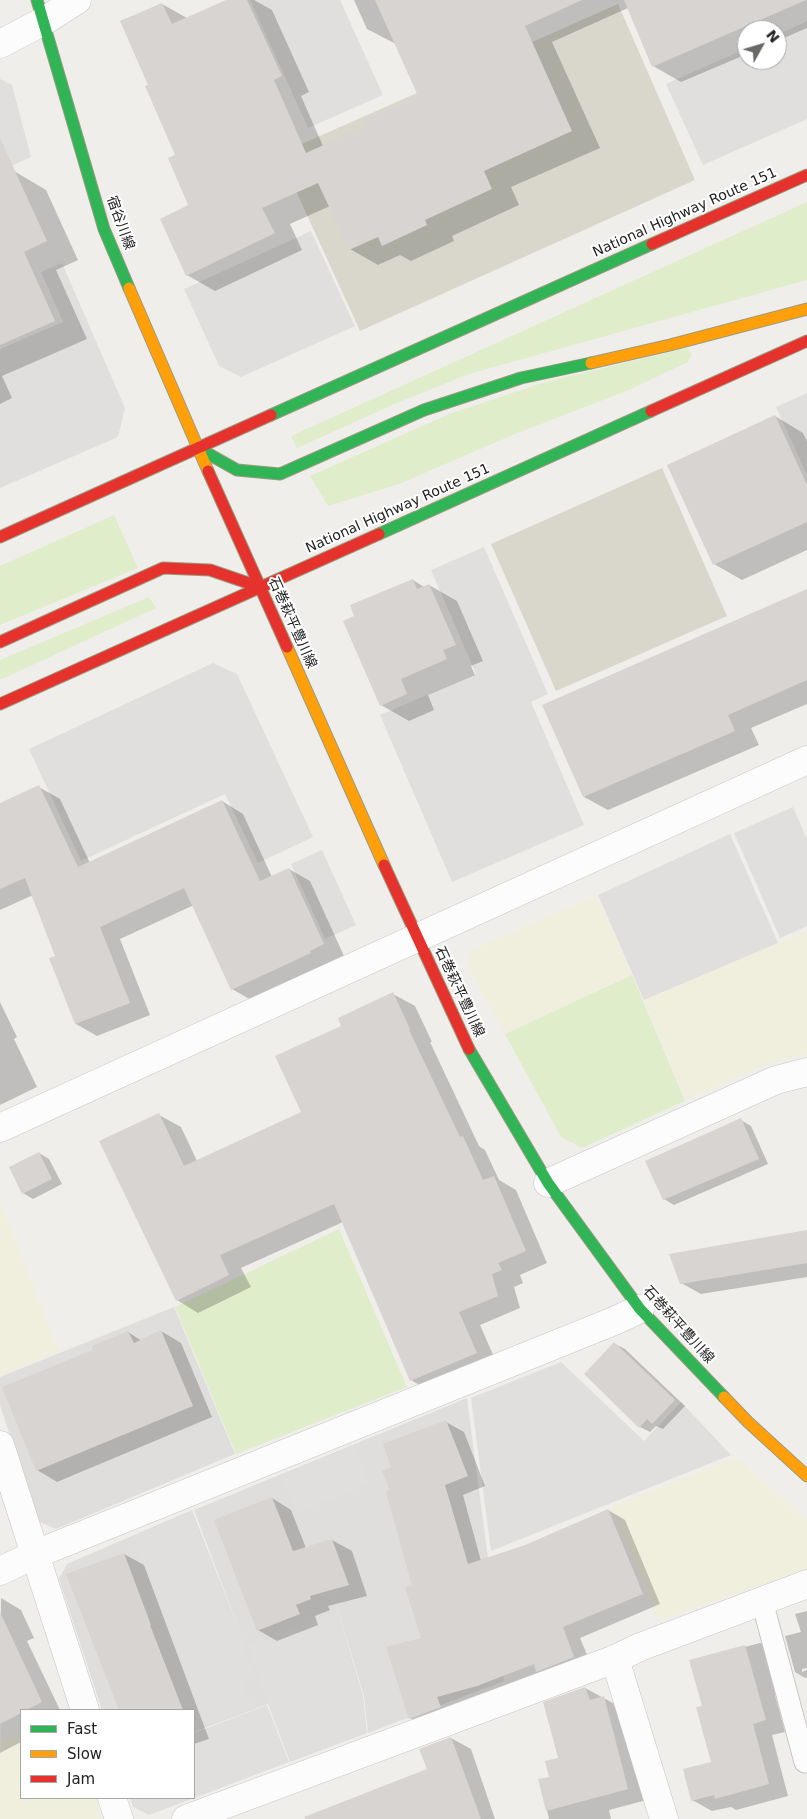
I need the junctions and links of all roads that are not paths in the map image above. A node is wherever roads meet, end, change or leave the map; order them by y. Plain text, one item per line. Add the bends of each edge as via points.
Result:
1 (77, 0) edge
2 (40, 10) edge
3 (0, 44) edge
4 (807, 175) edge
5 (807, 309) edge
6 (807, 341) edge
7 (198, 448) junction
8 (0, 537) edge
9 (260, 587) junction
10 (0, 642) edge
11 (0, 704) edge
12 (807, 760) edge
13 (417, 939) junction
14 (807, 1072) edge
15 (0, 1128) edge
16 (548, 1182) junction
17 (640, 1309) junction
18 (0, 1446) edge
19 (807, 1476) edge
20 (36, 1554) junction
21 (0, 1571) edge
22 (807, 1584) edge
23 (762, 1601) junction
24 (615, 1659) junction
25 (85, 1709) edge
26 (807, 1761) edge
27 (112, 1799) edge
28 (119, 1819) edge
29 (186, 1819) edge
30 (664, 1819) edge

1 - 2 street
2 - 3 street
2 - 7 main road, 宿谷川線 via 104,228
4 - 7 main road, National Highway Route 151
5 - 7 main road via 670,345 521,378 424,410 280,474 237,470
6 - 9 main road, National Highway Route 151
7 - 8 main road, National Highway Route 151
7 - 9 main road, 石巻萩平豊川線
9 - 10 main road via 210,570 163,568
9 - 11 main road, National Highway Route 151
9 - 13 main road, 石巻萩平豊川線
12 - 13 street
13 - 15 street
13 - 16 main road, 石巻萩平豊川線 via 474,1059
14 - 16 street via 776,1080
16 - 17 main road, 石巻萩平豊川線
17 - 19 main road, 石巻萩平豊川線 via 748,1422
17 - 20 street
18 - 20 street
20 - 21 street
20 - 25 street
22 - 23 street
23 - 24 street
23 - 26 lane
24 - 29 street
24 - 30 street
27 - 28 street

